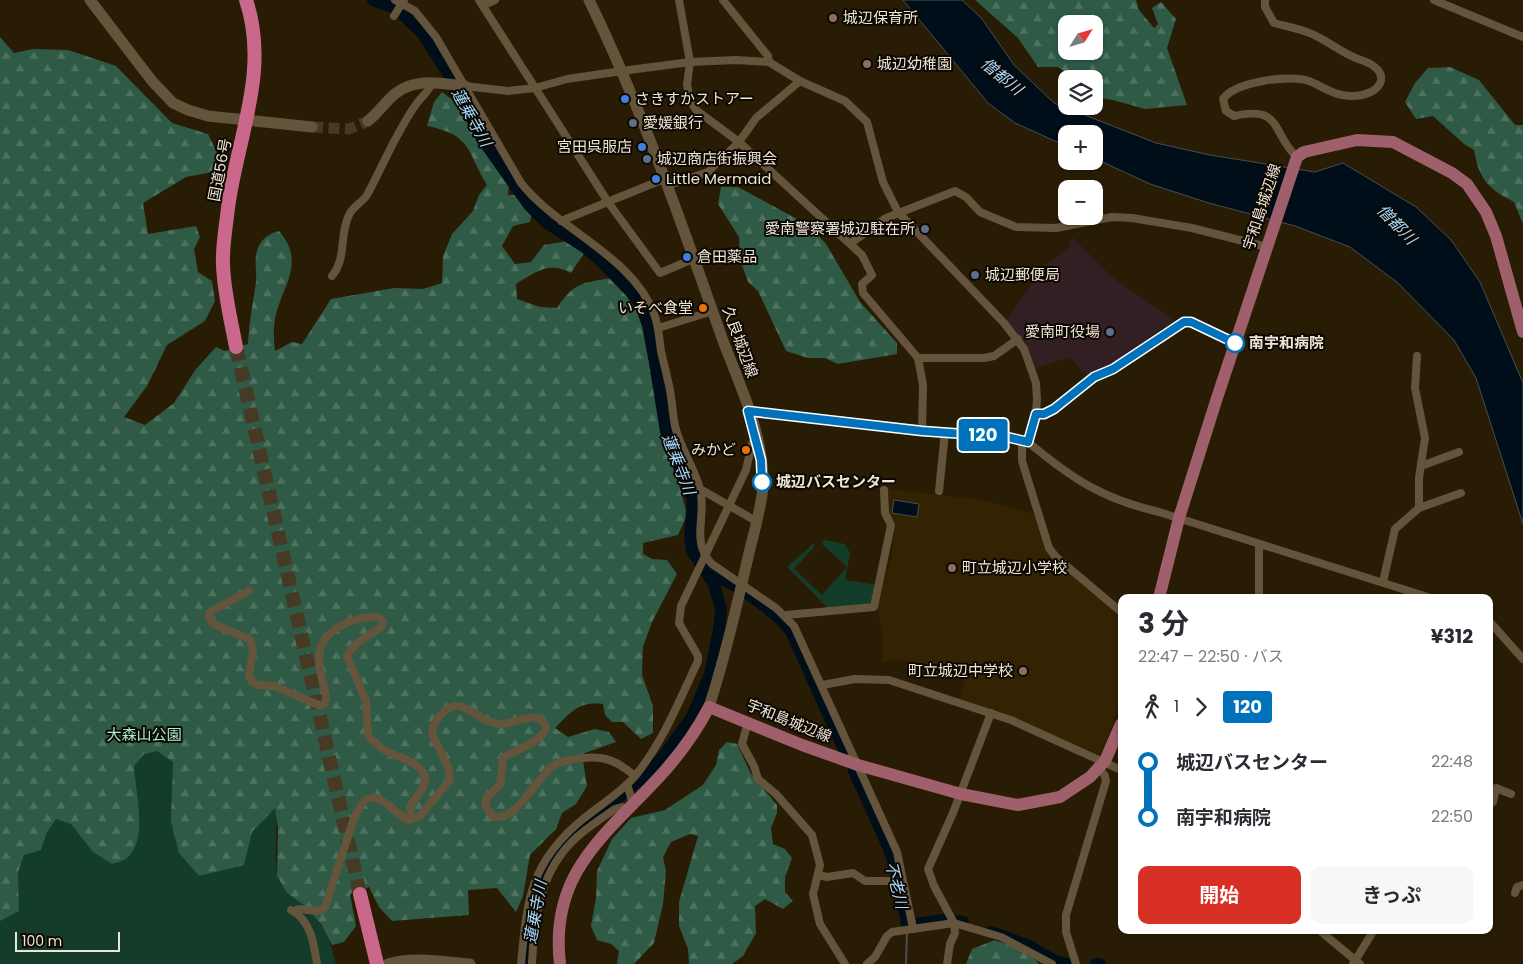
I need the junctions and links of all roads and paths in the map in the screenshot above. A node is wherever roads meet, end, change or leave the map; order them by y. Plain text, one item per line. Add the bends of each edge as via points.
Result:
1 (90, 0) edge
2 (246, 0) edge
3 (495, 0) edge
4 (589, 0) edge
5 (679, 0) edge
6 (723, 0) edge
7 (1265, 0) edge
8 (1434, 0) edge
9 (401, 1) edge
10 (482, 3) edge
11 (394, 16) dead end
12 (1523, 37) edge
13 (690, 62) junction
14 (769, 62) junction
15 (622, 71) junction
16 (800, 80) junction
17 (432, 82) junction
18 (465, 86) junction
19 (534, 88) junction
20 (247, 119) junction
21 (368, 121) tunnel mouth
22 (312, 127) tunnel mouth
23 (739, 142) junction
24 (1295, 159) junction
25 (665, 183) junction
26 (608, 202) junction
27 (898, 212) junction
28 (561, 221) junction
29 (851, 243) junction
30 (1267, 244) junction
31 (693, 259) junction
32 (332, 276) dead end
33 (713, 311) junction
34 (658, 328) junction
35 (1523, 332) edge
36 (1018, 339) junction
37 (1235, 343) junction
38 (236, 347) tunnel mouth
39 (1417, 356) dead end
40 (918, 358) junction
41 (748, 411) junction
42 (1036, 414) junction
43 (922, 431) junction
44 (945, 432) junction
45 (757, 439) junction
46 (1025, 441) junction
47 (1459, 452) dead end
48 (1421, 466) junction
49 (700, 489) junction
50 (884, 490) dead end
51 (939, 491) dead end
52 (1461, 493) dead end
53 (730, 505) junction
54 (1419, 508) junction
55 (1179, 518) junction
56 (756, 521) junction
57 (1259, 544) junction
58 (705, 557) junction
59 (1383, 582) junction
60 (742, 585) junction
61 (249, 591) dead end
62 (1160, 594) edge
63 (1259, 594) edge
64 (1416, 594) edge
65 (1118, 609) edge
66 (786, 615) junction
67 (1493, 625) edge
68 (1523, 659) edge
69 (822, 685) junction
70 (710, 707) junction
71 (991, 713) junction
72 (748, 722) junction
73 (1118, 730) edge
74 (858, 765) junction
75 (1102, 765) junction
76 (1118, 769) edge
77 (635, 776) junction
78 (627, 784) junction
79 (961, 794) junction
80 (1511, 794) dead end
81 (1493, 802) edge
82 (630, 807) junction
83 (412, 819) junction
84 (818, 875) junction
85 (904, 881) junction
86 (1523, 885) edge
87 (1515, 893) dead end
88 (360, 894) tunnel mouth
89 (954, 923) junction
90 (913, 928) junction
91 (1323, 934) edge
92 (1372, 934) edge
93 (1042, 961) edge
94 (1356, 963) edge
95 (316, 964) edge
96 (377, 964) edge
97 (388, 964) edge
98 (470, 964) edge
99 (521, 964) edge
100 (532, 964) edge
101 (560, 964) edge
102 (845, 964) edge
103 (867, 964) edge
104 (948, 964) edge
105 (1052, 964) edge
106 (1076, 964) edge

1 - 20 main road via 172,103 208,116
2 - 20 highway, 国道56号 via 256,51
3 - 10 street
4 - 15 main road, 久良城辺線
5 - 13 street
6 - 14 street via 768,56
7 - 24 street via 1267,12 1274,23 1308,32 1346,56 1371,64 1382,77 1381,85 1373,92 1356,96 1334,93 1307,80 1279,79 1239,86 1227,93 1223,99 1226,111 1234,116 1264,115 1273,121
8 - 12 street
9 - 11 street
9 - 18 street via 415,11 436,37
10 - 19 street
13 - 14 street
13 - 15 street
13 - 23 street via 687,85 696,110
14 - 16 street
15 - 19 street via 567,79
15 - 25 main road, 久良城辺線
16 - 23 street via 756,118
16 - 27 street via 846,101 867,122 883,182
17 - 18 main road
17 - 21 main road via 406,86
17 - 32 street via 391,145 367,196 350,214 344,228 341,260
18 - 19 street via 508,91
18 - 28 street via 521,183 541,206
19 - 26 street
20 - 22 main road
20 - 38 highway, 国道56号 via 228,207 223,264
23 - 25 street via 708,172
23 - 29 street
24 - 30 main road, 宇和島城辺線
24 - 35 main road, 宇和島城辺線 via 1304,152 1357,140 1393,142 1467,184 1486,212 1496,236
25 - 26 street
25 - 31 main road, 久良城辺線
26 - 28 street
26 - 31 street via 660,273
27 - 29 street
27 - 30 street via 956,191 980,212 1016,227 1056,228 1112,217 1132,218
27 - 36 street
28 - 34 street via 595,244 642,291
29 - 40 street via 862,255 872,275 862,284 864,293
30 - 37 main road, 宇和島城辺線
31 - 33 main road, 久良城辺線
33 - 34 street
33 - 41 main road, 久良城辺線
34 - 49 street via 675,427
36 - 40 street via 994,356 984,358
36 - 42 street via 1036,383
37 - 42 street via 1191,322 1184,322 1113,369 1094,377 1054,409
37 - 55 main road, 宇和島城辺線
39 - 48 street via 1415,388 1425,438
40 - 43 street via 923,385
41 - 43 street
41 - 45 main road, 久良城辺線
42 - 46 street
43 - 44 street
44 - 46 street
44 - 51 street
45 - 53 street via 752,443 746,470
45 - 56 main road, 久良城辺線 via 763,486
46 - 55 street via 1100,493 1126,504
46 - 65 street via 1022,461 1050,548 1055,556
47 - 48 street
48 - 54 street
49 - 53 street
49 - 58 street via 699,532
50 - 66 street via 885,513 891,525 874,607
52 - 54 street
53 - 56 street
53 - 58 street
54 - 59 street via 1395,529
55 - 57 street
55 - 62 main road, 宇和島城辺線
56 - 60 main road, 久良城辺線
57 - 59 street
57 - 63 street
58 - 60 street
58 - 77 street via 678,618 698,661 660,743
59 - 64 street
60 - 66 street
60 - 70 main road, 久良城辺線
61 - 83 street via 210,612 213,624 250,639 253,651 249,676 252,682 274,686 321,706 326,698 320,649 330,634 342,624 368,616 383,621 375,632 352,646 347,656 366,701 368,735 384,750 417,766 425,777 424,786 410,807
66 - 69 street
67 - 68 street
69 - 71 street via 855,679 889,680
69 - 74 street
70 - 72 main road, 宇和島城辺線
70 - 82 main road via 683,750
71 - 75 street
71 - 79 street
72 - 74 main road, 宇和島城辺線
72 - 84 street via 742,744 758,779 776,794 812,835 820,865
73 - 75 main road, 宇和島城辺線
74 - 79 main road, 宇和島城辺線
74 - 85 street via 897,852
75 - 76 street
75 - 79 main road, 宇和島城辺線 via 1074,789 1038,803 998,803
75 - 106 street via 1106,781 1066,915 1066,932
77 - 78 street
77 - 83 street via 609,758 569,759 544,774 506,816 494,818 485,806 487,797 500,785 503,758 516,749 531,745 543,735 545,724 541,719 532,717 503,724 488,722 459,704 451,705 437,718 432,734 449,770 450,780 428,808
78 - 82 street
78 - 99 street via 563,836 540,867 529,901
79 - 89 street via 928,869 931,882
80 - 81 street via 1496,788
82 - 100 street via 615,810 578,836 550,869 533,935
82 - 101 main road via 597,840 569,887 560,928
83 - 95 street via 399,815 383,799 374,797 366,800 355,816 325,907 319,911 291,910 304,920 311,934
84 - 85 street via 827,878 852,873 865,881
84 - 102 street via 813,894 820,924
85 - 90 street
86 - 87 street via 1517,887
88 - 96 highway
89 - 90 street
89 - 93 street via 1001,937
89 - 104 street
90 - 103 street via 892,932
91 - 94 street
92 - 94 street
93 - 105 street
97 - 98 main road via 398,961

